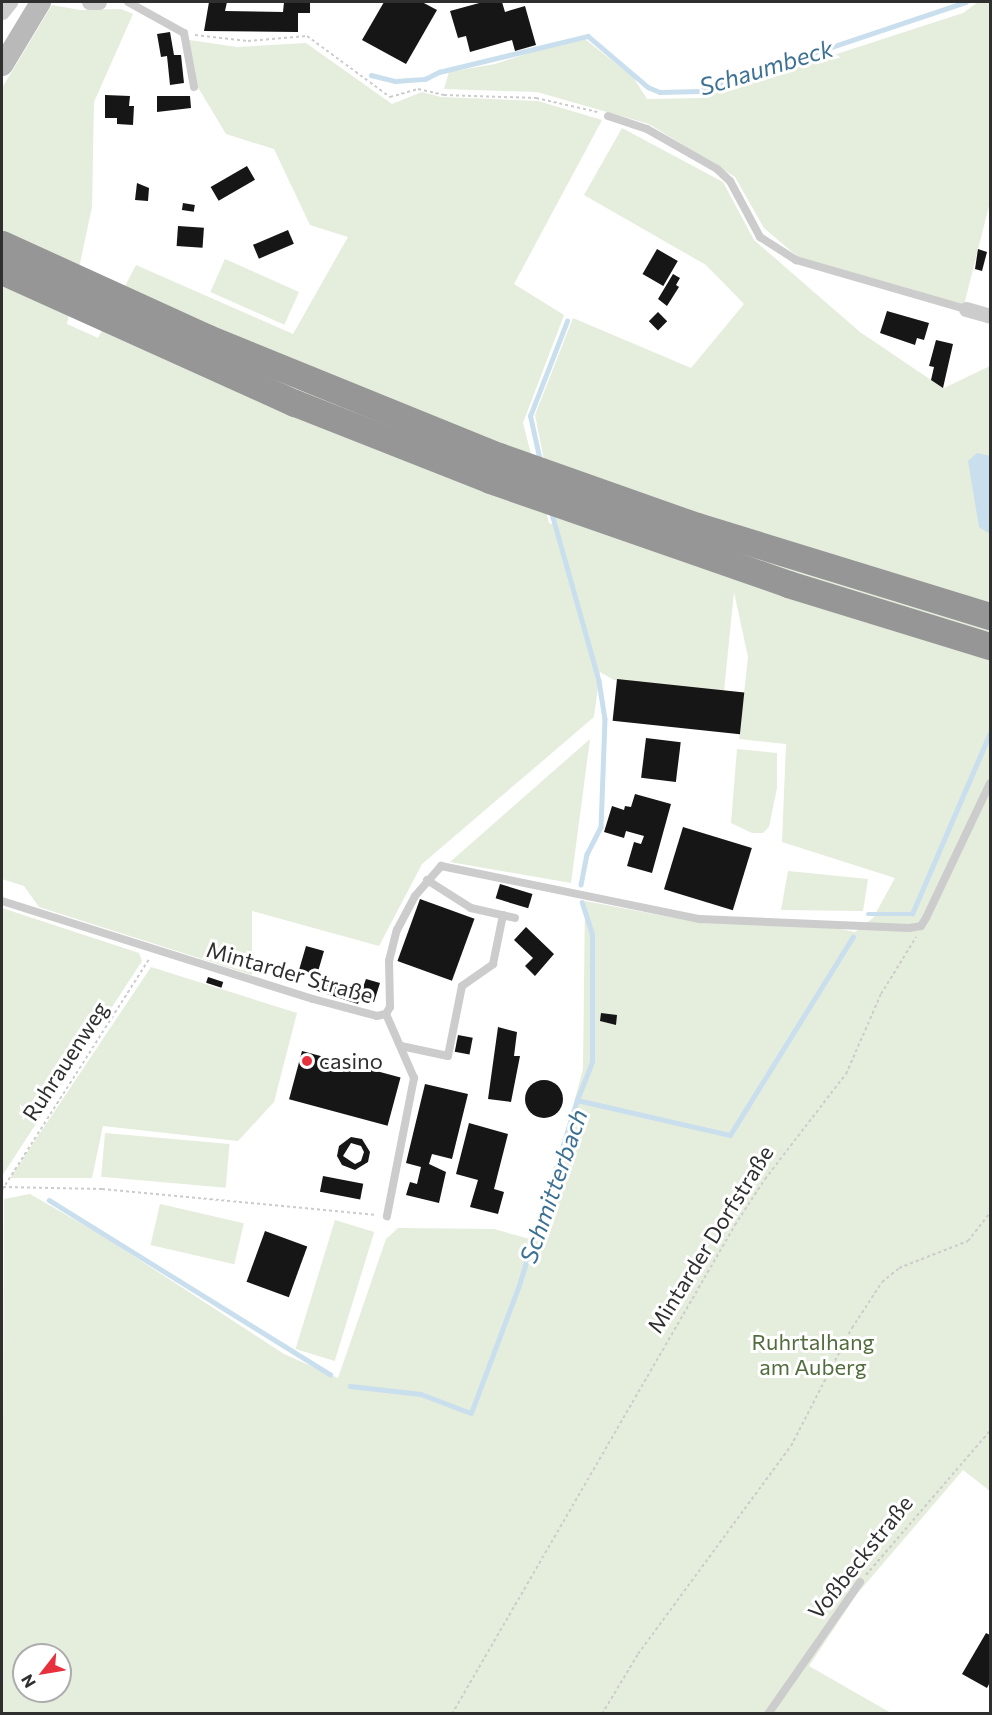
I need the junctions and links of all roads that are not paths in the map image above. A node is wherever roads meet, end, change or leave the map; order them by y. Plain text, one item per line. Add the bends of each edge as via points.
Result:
1 (10, 2) edge
2 (40, 2) edge
3 (89, 2) edge
4 (99, 2) edge
5 (128, 2) edge
6 (2, 12) edge
7 (2, 65) edge
8 (194, 87) dead end
9 (608, 116) road end
10 (2, 244) edge
11 (2, 271) edge
12 (966, 309) joint
13 (990, 316) edge
14 (990, 616) edge
15 (990, 646) edge
16 (990, 783) edge
17 (427, 880) junction
18 (2, 901) edge
19 (503, 915) junction
20 (515, 918) dead end
21 (386, 1014) junction
22 (401, 1046) junction
23 (387, 1216) road end
24 (861, 1582) road end
25 (768, 1713) edge

1 - 6 street
2 - 7 main road
3 - 4 street
5 - 8 lane via 184,33
9 - 12 lane via 647,129 717,169 730,181 760,237 796,260
10 - 14 highway via 218,343 499,456 697,526
11 - 15 highway via 231,375 490,480 755,573
12 - 13 street
16 - 17 lane, Mintarder Straße via 921,926 700,919 441,866
17 - 19 lane via 471,908
17 - 21 lane, Mintarder Straße via 404,914 391,949 390,1007
18 - 21 lane, Mintarder Straße via 313,999 377,1016
19 - 20 lane
19 - 22 lane via 493,964 462,986 448,1056
21 - 22 lane
22 - 23 lane via 414,1078
24 - 25 lane, Voßbeckstraße

